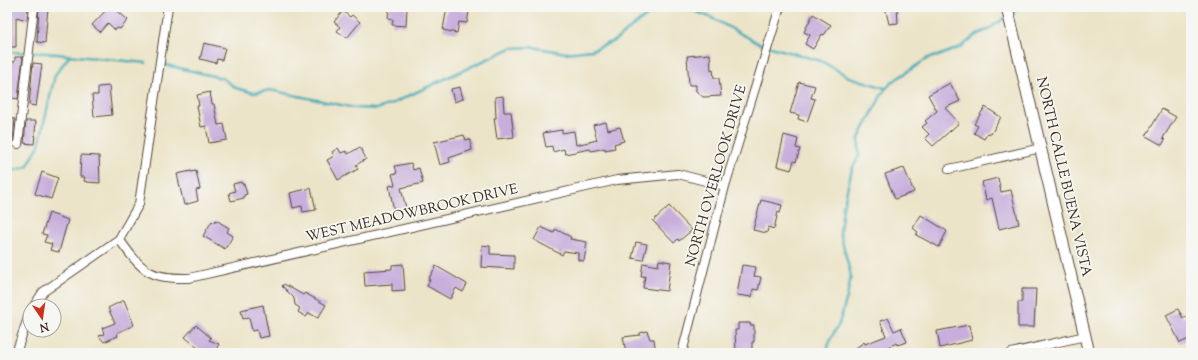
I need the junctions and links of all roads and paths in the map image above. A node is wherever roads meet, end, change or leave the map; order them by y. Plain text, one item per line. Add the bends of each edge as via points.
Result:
1 (34, 7) edge
2 (168, 7) edge
3 (780, 7) edge
4 (1007, 7) edge
5 (18, 144) dead end
6 (1041, 148) junction
7 (949, 169) dead end
8 (725, 186) junction
9 (119, 240) junction
10 (39, 298) edge
11 (22, 335) edge
12 (1085, 336) junction
13 (16, 353) edge
14 (682, 353) edge
15 (1011, 353) edge
16 (1089, 353) edge

1 - 5 street
2 - 9 street via 139,204
3 - 8 street, NORTH OVERLOOK DRIVE
4 - 6 street, NORTH CALLE BUENA VISTA
6 - 7 street
6 - 12 street, NORTH CALLE BUENA VISTA
8 - 9 street, WEST MEADOWBROOK DRIVE via 678,174 617,180 190,278 153,275 136,263
8 - 14 street, NORTH OVERLOOK DRIVE
9 - 10 street via 43,292
11 - 13 street
12 - 15 street
12 - 16 street, NORTH CALLE BUENA VISTA

